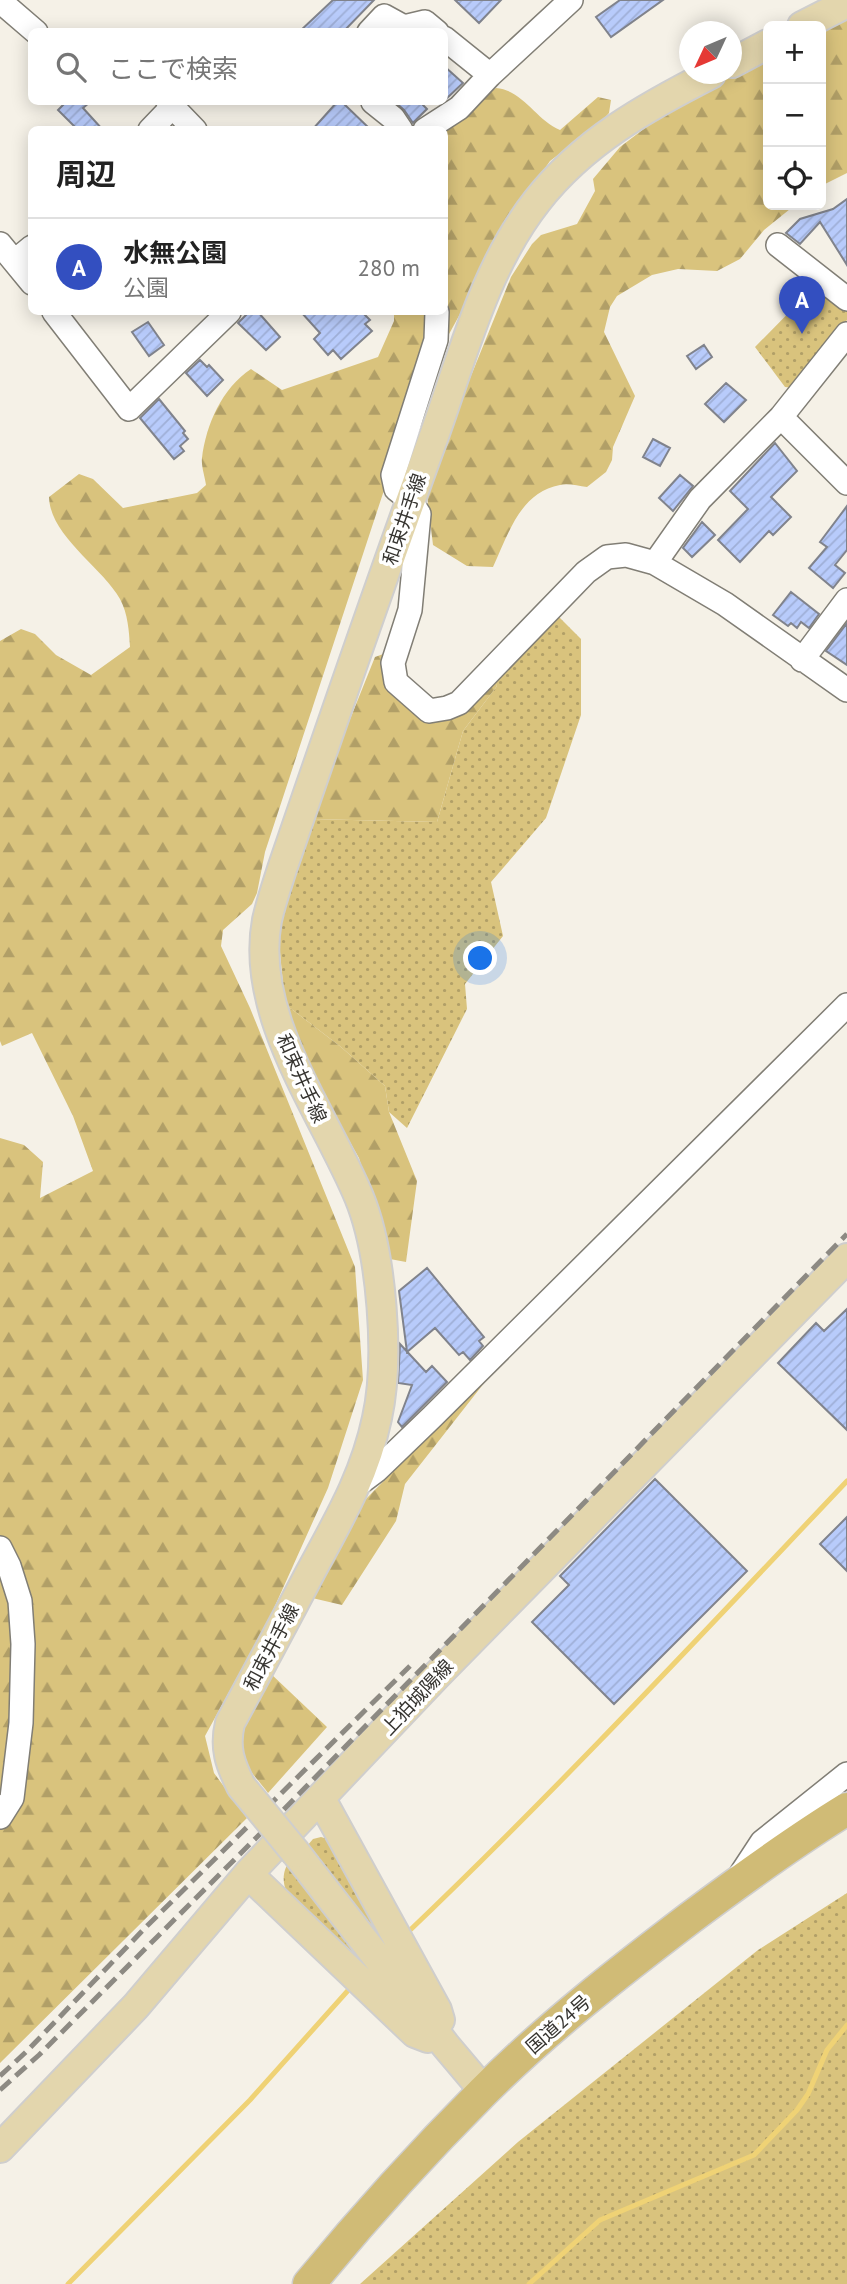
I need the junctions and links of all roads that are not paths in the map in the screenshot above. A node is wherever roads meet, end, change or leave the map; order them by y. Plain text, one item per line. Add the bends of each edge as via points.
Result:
1 (571, 0) edge
2 (0, 1) edge
3 (847, 3) edge
4 (812, 21) edge
5 (31, 28) edge
6 (373, 28) edge
7 (432, 28) edge
8 (448, 41) edge
9 (763, 47) edge
10 (742, 58) edge
11 (490, 75) junction
12 (693, 84) edge
13 (169, 105) edge
14 (171, 105) edge
15 (377, 105) edge
16 (153, 126) edge
17 (191, 126) edge
18 (398, 126) edge
19 (431, 126) edge
20 (778, 245) dead end
21 (15, 251) edge
22 (28, 275) edge
23 (847, 299) edge
24 (56, 315) edge
25 (226, 315) edge
26 (437, 315) edge
27 (847, 334) edge
28 (781, 417) junction
29 (847, 483) edge
30 (410, 500) junction
31 (655, 563) junction
32 (847, 600) edge
33 (802, 660) junction
34 (847, 690) edge
35 (847, 1005) edge
36 (847, 1258) edge
37 (357, 1485) junction
38 (0, 1548) edge
39 (847, 1773) edge
40 (321, 1799) junction
41 (847, 1809) edge
42 (0, 1817) edge
43 (248, 1874) junction
44 (733, 1886) junction
45 (446, 2046) junction
46 (484, 2091) junction
47 (0, 2148) edge
48 (309, 2284) edge

1 - 11 street
2 - 5 street
3 - 4 main road
6 - 7 street via 384,16 404,27 425,22
8 - 11 street
9 - 10 main road
11 - 19 street via 459,108
12 - 30 main road, 和束井手線 via 624,122 577,158 536,202 506,248 485,293
13 - 16 street
14 - 17 street
15 - 18 street
20 - 23 street
21 - 22 street
24 - 25 street via 129,409
26 - 30 street via 436,340 393,475 396,489
27 - 28 street
28 - 29 street
28 - 31 street via 700,499
30 - 31 street via 419,514 418,536 410,610 393,663 396,681 429,711 459,703 586,572 607,557 626,555
30 - 37 main road, 和束井手線 via 267,921 265,969 277,1019 295,1071 359,1199 376,1259 382,1317 378,1416
31 - 33 street via 725,604
32 - 33 street
33 - 34 street
35 - 37 street via 423,1426
36 - 40 main road, 上狛城陽線
37 - 45 main road, 和束井手線, bridge via 230,1723 226,1739 229,1762 242,1786
38 - 42 street via 20,1601 23,1644 21,1723 12,1798
39 - 44 street via 762,1842
40 - 43 main road, 上狛城陽線
40 - 45 main road via 437,2010
41 - 44 highway, 国道24号
43 - 45 main road via 415,2032
43 - 47 main road, 上狛城陽線 via 136,2006
44 - 46 highway, 国道24号 via 614,1976
45 - 46 main road, 和束井手線
46 - 48 highway, 国道24号

